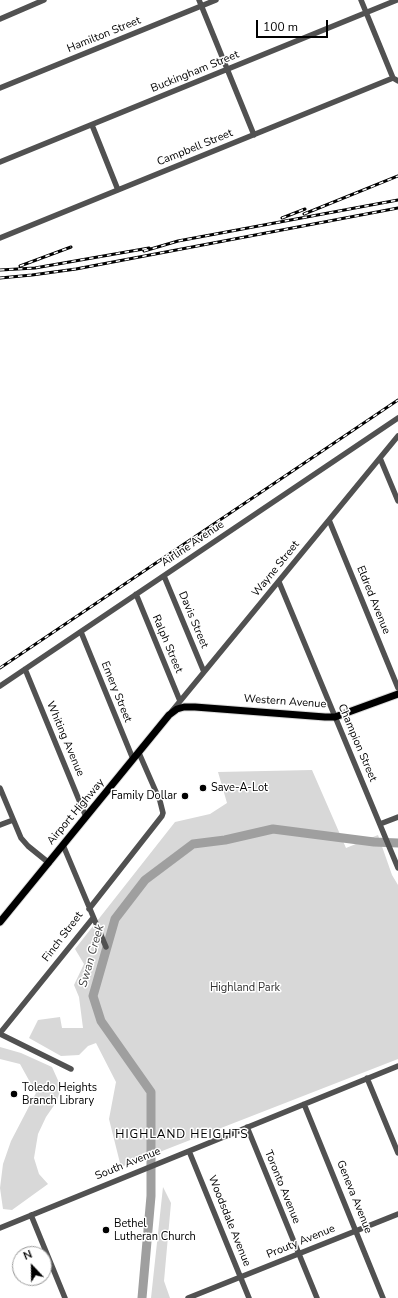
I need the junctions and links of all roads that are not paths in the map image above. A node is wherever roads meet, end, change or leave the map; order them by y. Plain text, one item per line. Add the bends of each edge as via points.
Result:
1 (44, 0) edge
2 (216, 0) edge
3 (361, 0) edge
4 (397, 0) edge
5 (200, 3) edge
6 (366, 13) junction
7 (0, 19) edge
8 (227, 70) junction
9 (396, 79) edge
10 (0, 88) edge
11 (92, 125) junction
12 (254, 135) junction
13 (0, 162) edge
14 (118, 190) junction
15 (0, 238) edge
16 (398, 418) edge
17 (398, 436) edge
18 (380, 458) junction
19 (398, 500) edge
20 (329, 520) junction
21 (164, 576) junction
22 (279, 582) junction
23 (136, 594) junction
24 (81, 632) junction
25 (25, 669) junction
26 (204, 672) junction
27 (0, 686) edge
28 (398, 688) edge
29 (398, 694) edge
30 (180, 701) junction
31 (169, 716) junction
32 (335, 717) junction
33 (139, 753) junction
34 (133, 759) junction
35 (0, 788) edge
36 (86, 817) junction
37 (398, 817) edge
38 (13, 820) junction
39 (380, 824) junction
40 (0, 825) edge
41 (63, 845) junction
42 (49, 863) junction
43 (398, 868) edge
44 (89, 909) junction
45 (93, 918) junction
46 (0, 922) edge
47 (106, 948) dead end
48 (0, 1034) edge
49 (398, 1066) edge
50 (71, 1069) dead end
51 (367, 1078) junction
52 (304, 1104) junction
53 (247, 1127) junction
54 (189, 1151) junction
55 (398, 1154) edge
56 (398, 1214) edge
57 (31, 1215) junction
58 (0, 1228) edge
59 (357, 1231) junction
60 (299, 1254) junction
61 (241, 1277) junction
62 (65, 1298) edge
63 (188, 1298) edge
64 (249, 1298) edge
65 (316, 1298) edge
66 (384, 1298) edge

1 - 7 street
2 - 5 street, Hamilton Street
3 - 6 street
4 - 6 street, Buckingham Street
5 - 8 street
5 - 10 street, Hamilton Street
6 - 8 street, Buckingham Street
6 - 9 street
8 - 11 street, Buckingham Street
8 - 12 street
9 - 12 street, Campbell Street
11 - 13 street, Buckingham Street
11 - 14 street
12 - 14 street, Campbell Street
14 - 15 street, Campbell Street
16 - 21 street, Airline Avenue
17 - 18 street, Wayne Street
18 - 19 street
18 - 20 street, Wayne Street
20 - 22 street, Wayne Street
20 - 28 street, Eldred Avenue
21 - 23 street, Airline Avenue
21 - 26 street, Davis Street
22 - 26 street, Wayne Street
22 - 32 street, Champion Street
23 - 24 street, Airline Avenue
23 - 30 street, Ralph Street
24 - 25 street, Airline Avenue
24 - 34 street, Emery Street
25 - 27 street, Airline Avenue
25 - 36 street, Whiting Avenue
26 - 30 street, Wayne Street
29 - 32 main road, Western Avenue
30 - 31 street, Wayne Street
31 - 32 main road, Western Avenue via 177,709 191,706
31 - 33 main road, Airport Highway
32 - 39 street, Champion Street
33 - 34 main road, Airport Highway
33 - 44 street, Finch Street via 163,813
34 - 36 main road, Airport Highway
35 - 38 street
36 - 41 main road, Airport Highway
37 - 39 street
38 - 40 street
38 - 42 street via 21,838
39 - 43 street, Champion Street
41 - 42 main road, Airport Highway
41 - 44 street
42 - 46 main road, Airport Highway
44 - 45 street, Finch Street
45 - 47 street
45 - 48 street, Finch Street
48 - 50 street
49 - 51 street, South Avenue
51 - 52 street, South Avenue
51 - 55 street
52 - 53 street, South Avenue
52 - 59 street, Geneva Avenue
53 - 54 street, South Avenue
53 - 60 street, Toronto Avenue
54 - 57 street, South Avenue
54 - 61 street, Woodsdale Avenue
56 - 59 street, Prouty Avenue
57 - 58 street, South Avenue
57 - 62 street
59 - 60 street, Prouty Avenue
59 - 66 street, Geneva Avenue
60 - 61 street, Prouty Avenue
60 - 65 street, Toronto Avenue
61 - 63 street, Prouty Avenue
61 - 64 street, Woodsdale Avenue

